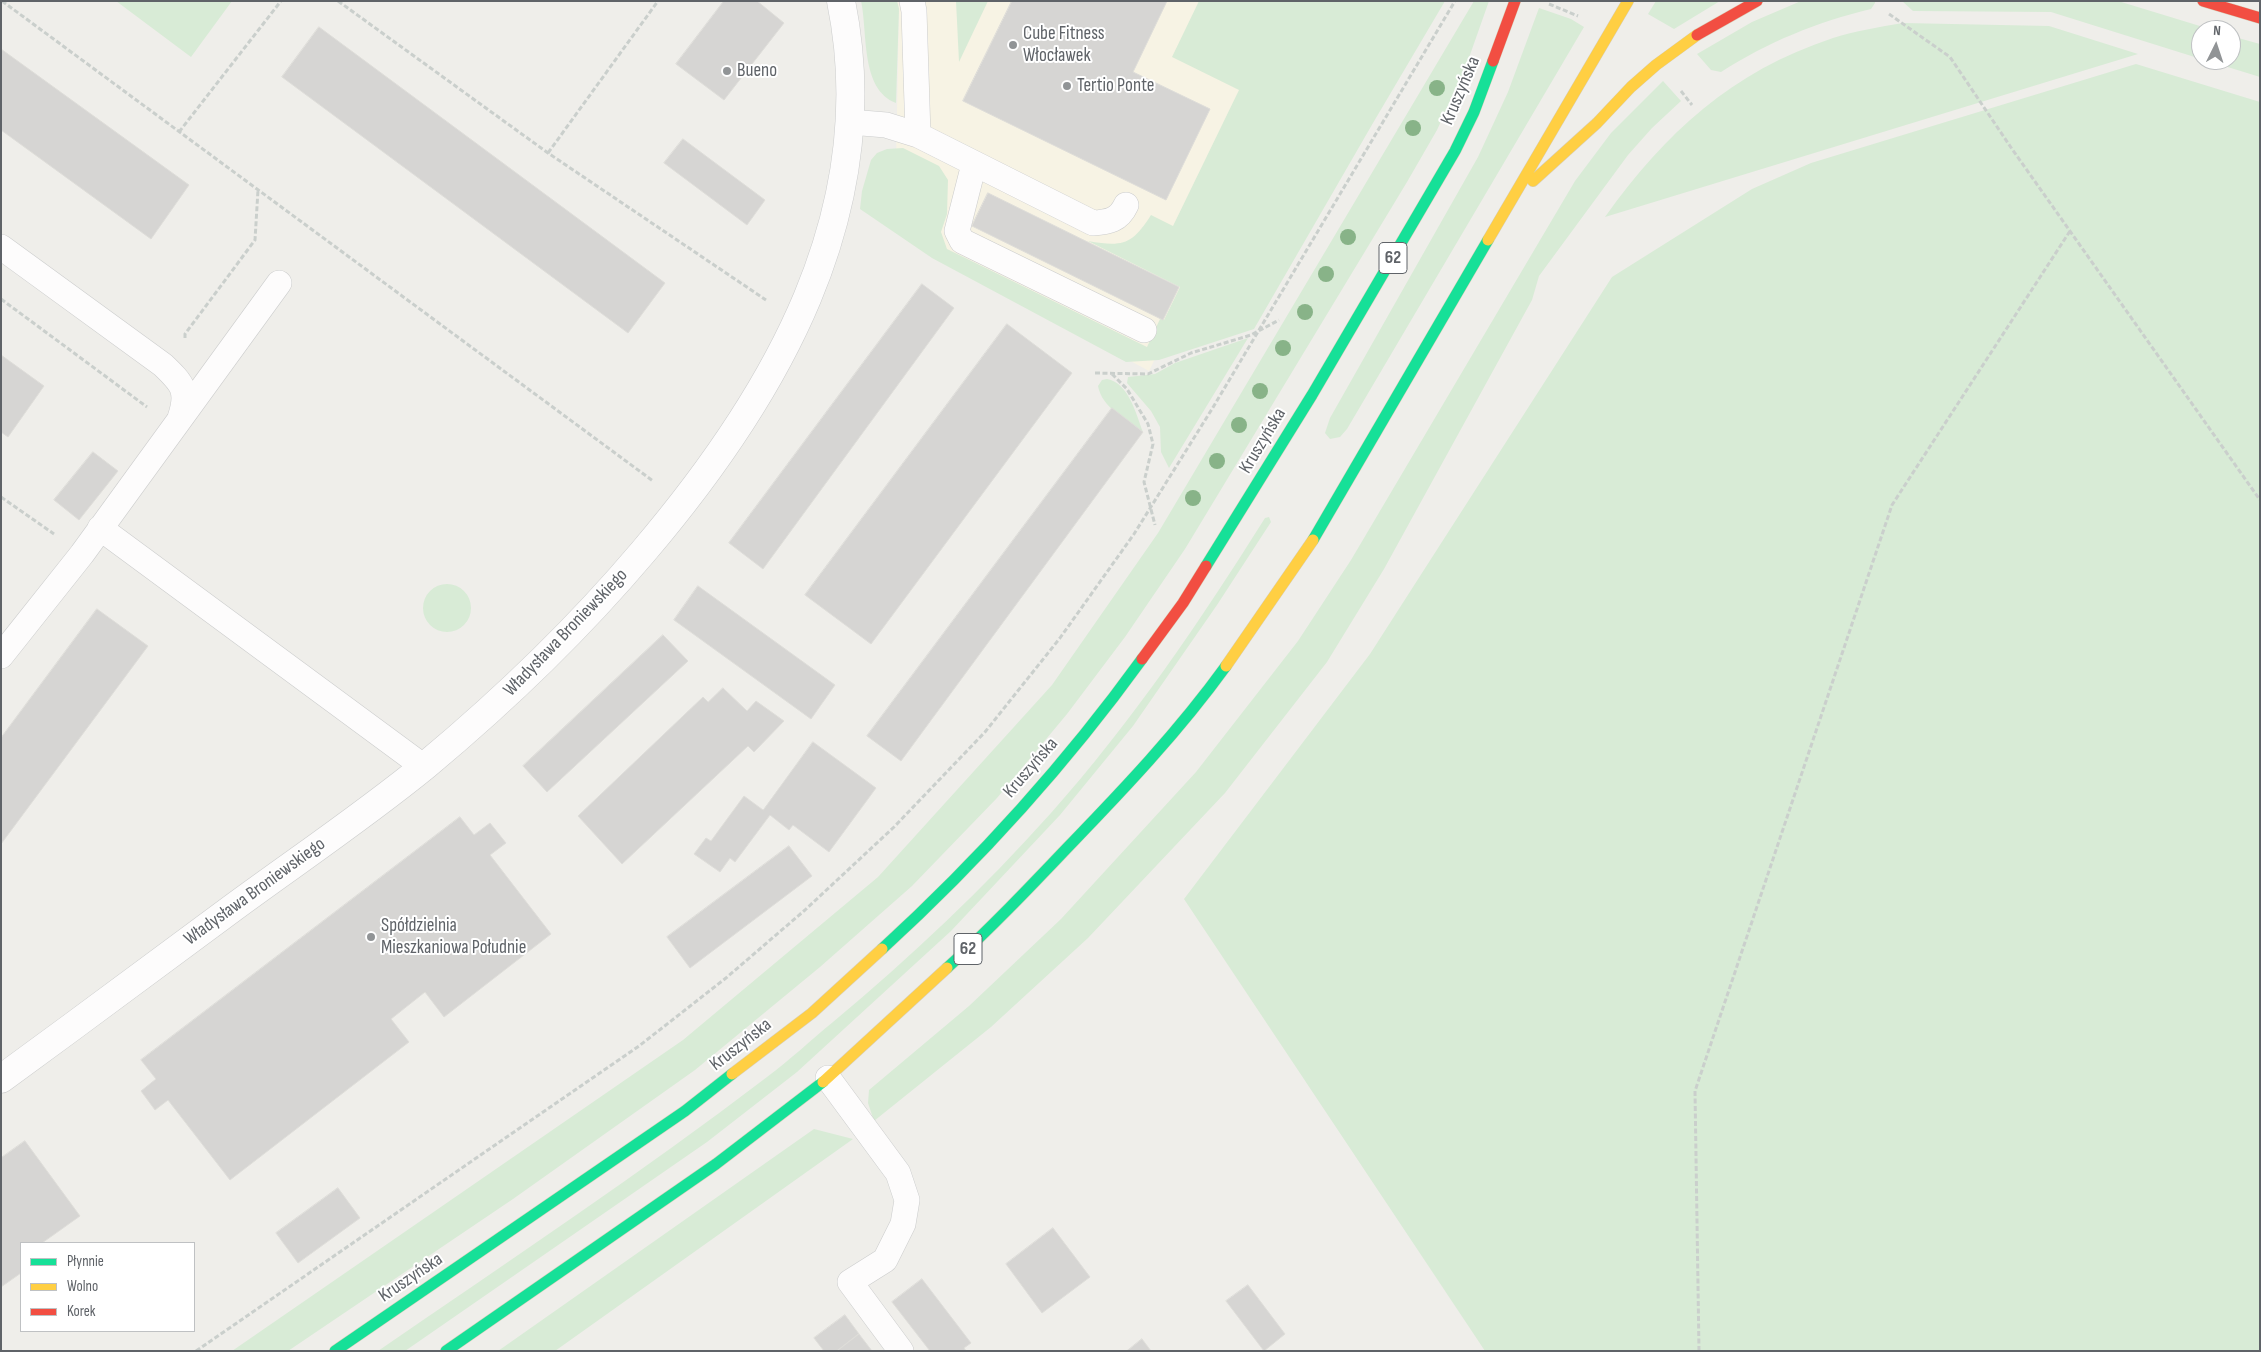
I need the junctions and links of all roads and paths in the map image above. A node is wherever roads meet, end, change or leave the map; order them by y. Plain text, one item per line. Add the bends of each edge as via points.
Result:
1 (2, 1) edge
2 (282, 1) edge
3 (338, 1) edge
4 (658, 1) edge
5 (841, 1) edge
6 (912, 1) edge
7 (1455, 1) edge
8 (1515, 1) edge
9 (1628, 1) edge
10 (1757, 1) edge
11 (2203, 1) edge
12 (1889, 14) dead end
13 (2260, 18) edge
14 (850, 122) junction
15 (180, 132) junction
16 (918, 135) junction
17 (548, 153) junction
18 (974, 164) junction
19 (258, 189) junction
20 (1513, 199) junction
21 (1126, 205) dead end
22 (2070, 231) junction
23 (1, 247) edge
24 (279, 283) dead end
25 (1, 299) edge
26 (1279, 320) dead end
27 (798, 321) junction
28 (1144, 330) dead end
29 (1260, 330) junction
30 (1095, 373) dead end
31 (1112, 374) junction
32 (183, 388) junction
33 (177, 423) junction
34 (1, 497) edge
35 (2260, 500) edge
36 (684, 504) junction
37 (1150, 509) junction
38 (1154, 525) dead end
39 (100, 528) junction
40 (82, 554) junction
41 (1, 656) edge
42 (424, 767) junction
43 (828, 1078) junction
44 (1, 1079) edge
45 (196, 1351) edge
46 (335, 1351) edge
47 (446, 1351) edge
48 (901, 1351) edge
49 (1698, 1351) edge

1 - 15 path
2 - 15 path
3 - 17 path
4 - 17 path
5 - 14 street, Władysława Broniewskiego via 852,84
6 - 16 lane
7 - 29 path
8 - 46 main road, Kruszyńska / 62 via 1474,112 1455,151 1312,395 1183,603 1120,690 1039,788 924,910 812,1013 685,1111
9 - 20 main road
10 - 20 main road, 62 via 1703,31 1656,65
11 - 13 main road
12 - 22 path via 1950,57
14 - 16 lane via 886,125
14 - 27 street, Władysława Broniewskiego via 847,156 832,228
15 - 19 path
16 - 18 lane
17 - 27 path
18 - 21 lane via 1093,223 1111,222 1122,214
18 - 28 lane via 957,232 962,241
19 - 32 path via 255,240 185,334
19 - 36 path
20 - 43 main road, 62 via 1307,549 1195,709 1144,768 979,939
22 - 35 path
22 - 49 path via 1892,504 1695,1091
23 - 32 lane via 163,365
24 - 33 lane
25 - 33 path
26 - 29 path
27 - 36 street, Władysława Broniewskiego via 772,374 745,418
29 - 31 path via 1191,353 1148,374
29 - 37 path
30 - 31 path
31 - 37 path via 1127,389 1148,424 1153,444 1144,482
32 - 33 lane via 185,404
33 - 39 lane
34 - 40 path
36 - 42 street, Władysława Broniewskiego via 560,643
37 - 38 path
37 - 45 path via 1060,638 986,732 894,827 806,910 639,1046
39 - 40 lane
39 - 42 lane
40 - 41 lane
42 - 44 street, Władysława Broniewskiego
43 - 47 main road, 62 via 716,1164
43 - 48 lane via 898,1173 907,1200 903,1224 885,1260 850,1282

